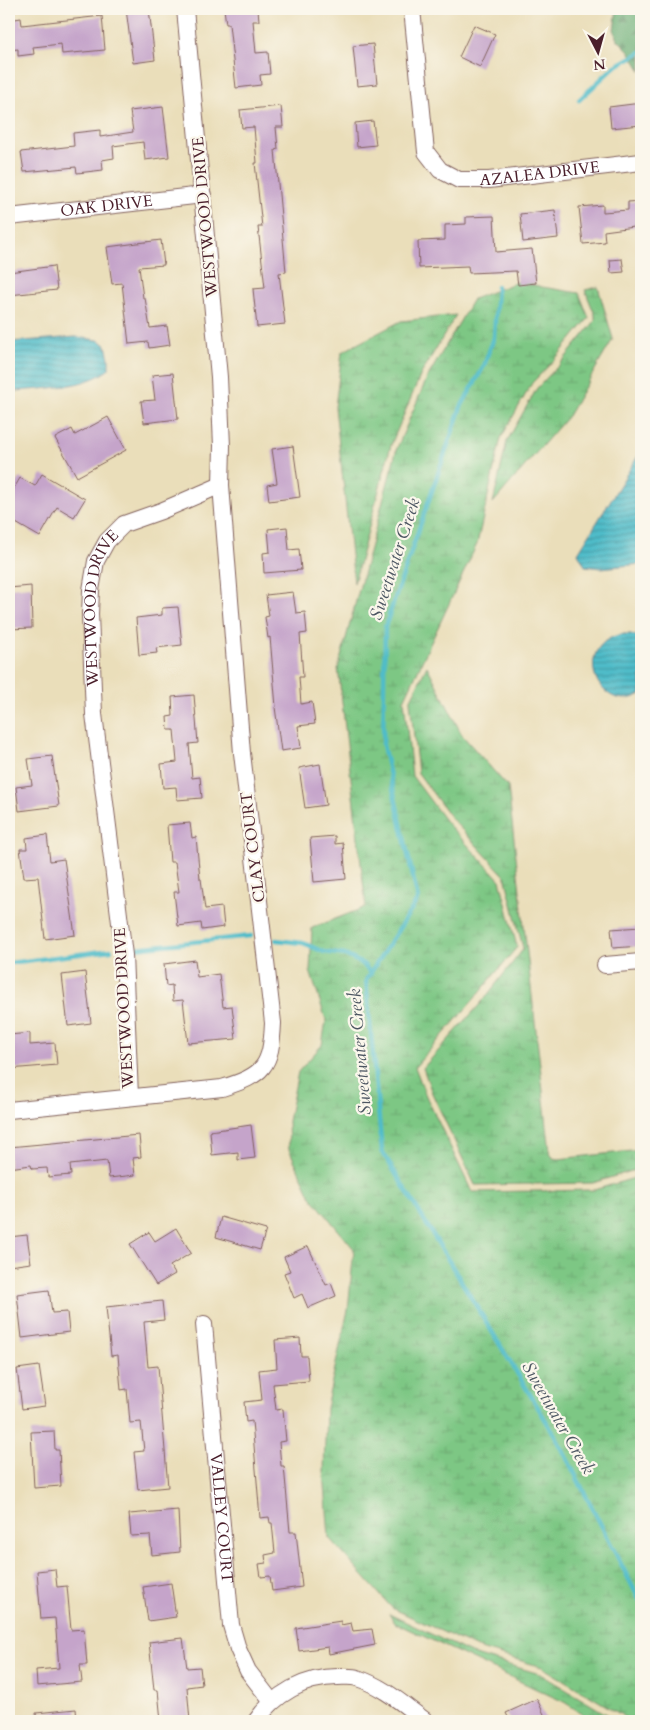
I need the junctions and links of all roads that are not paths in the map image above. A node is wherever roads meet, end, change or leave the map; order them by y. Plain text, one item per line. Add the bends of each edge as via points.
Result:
1 (185, 9) edge
2 (414, 10) edge
3 (641, 162) edge
4 (204, 195) junction
5 (9, 217) edge
6 (221, 485) junction
7 (641, 962) edge
8 (605, 965) dead end
9 (130, 1096) junction
10 (9, 1110) edge
11 (204, 1324) dead end
12 (272, 1702) junction
13 (256, 1721) edge
14 (426, 1721) edge

1 - 4 street, WESTWOOD DRIVE
2 - 3 street, AZALEA DRIVE via 426,152 440,170 459,180 489,180
4 - 5 street, OAK DRIVE
4 - 6 street, WESTWOOD DRIVE via 219,377
6 - 9 street, WESTWOOD DRIVE via 124,524 107,540 96,561 91,590 94,714 124,956
6 - 9 street, CLAY COURT via 242,753 273,1023 272,1050 264,1067 244,1081 222,1088
7 - 8 street
9 - 10 street, WESTWOOD DRIVE
11 - 12 street, VALLEY COURT via 232,1626 248,1671
12 - 13 street
12 - 14 street via 297,1685 325,1677 356,1677 381,1689

